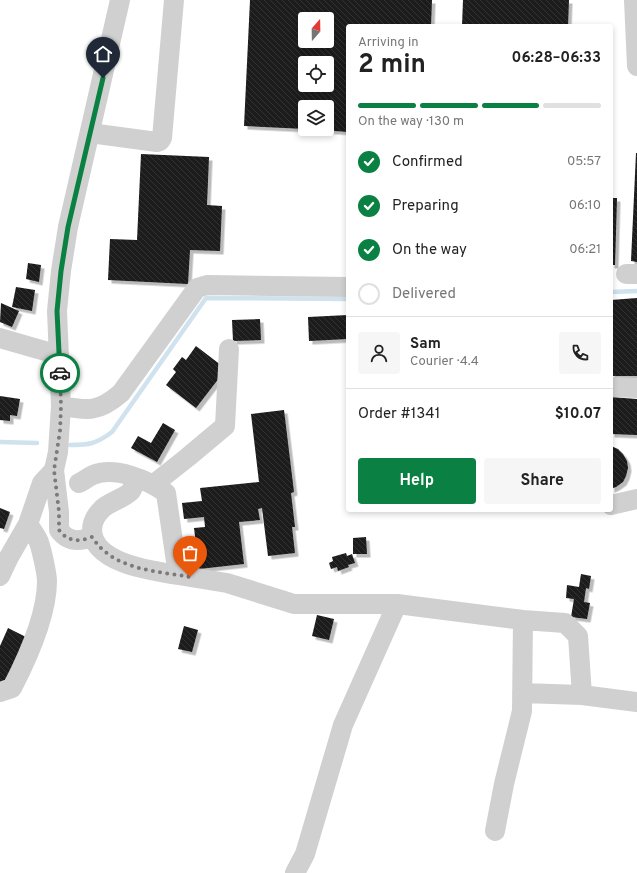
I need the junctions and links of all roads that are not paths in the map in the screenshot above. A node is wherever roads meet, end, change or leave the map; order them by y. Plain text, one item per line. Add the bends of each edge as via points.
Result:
1 (120, 0) edge
2 (174, 0) edge
3 (634, 0) edge
4 (637, 66) edge
5 (90, 133) junction
6 (346, 287) edge
7 (0, 338) edge
8 (229, 349) dead end
9 (59, 355) junction
10 (613, 387) edge
11 (637, 388) edge
12 (61, 406) junction
13 (54, 470) junction
14 (146, 481) junction
15 (79, 483) dead end
16 (637, 499) edge
17 (613, 505) edge
18 (28, 524) junction
19 (92, 537) junction
20 (178, 575) junction
21 (0, 576) edge
22 (397, 604) junction
23 (523, 620) junction
24 (0, 692) edge
25 (522, 693) junction
26 (582, 695) junction
27 (637, 702) edge
28 (495, 831) dead end
29 (295, 873) edge

1 - 5 street
2 - 5 street via 162,138 157,142
3 - 4 street
5 - 9 street via 68,227 61,271 57,311
6 - 12 street via 207,285 197,288 121,393 109,403 95,409
7 - 9 street
8 - 14 street via 225,426 188,458
9 - 12 street
10 - 11 street
12 - 13 street
13 - 18 street via 42,483
13 - 19 street via 59,530 64,537 81,541
14 - 15 street via 114,472 94,475
14 - 19 street via 103,508 92,526
14 - 20 street via 166,493
16 - 17 street
18 - 21 street
18 - 24 street via 38,540 47,581 43,610 19,676 12,688
19 - 20 street via 110,556 125,564
20 - 22 street via 227,583 294,604
22 - 23 street
22 - 29 street via 343,725 304,854
23 - 25 street
23 - 26 street via 565,623 578,636
25 - 26 street
25 - 28 street via 522,712
26 - 27 street

